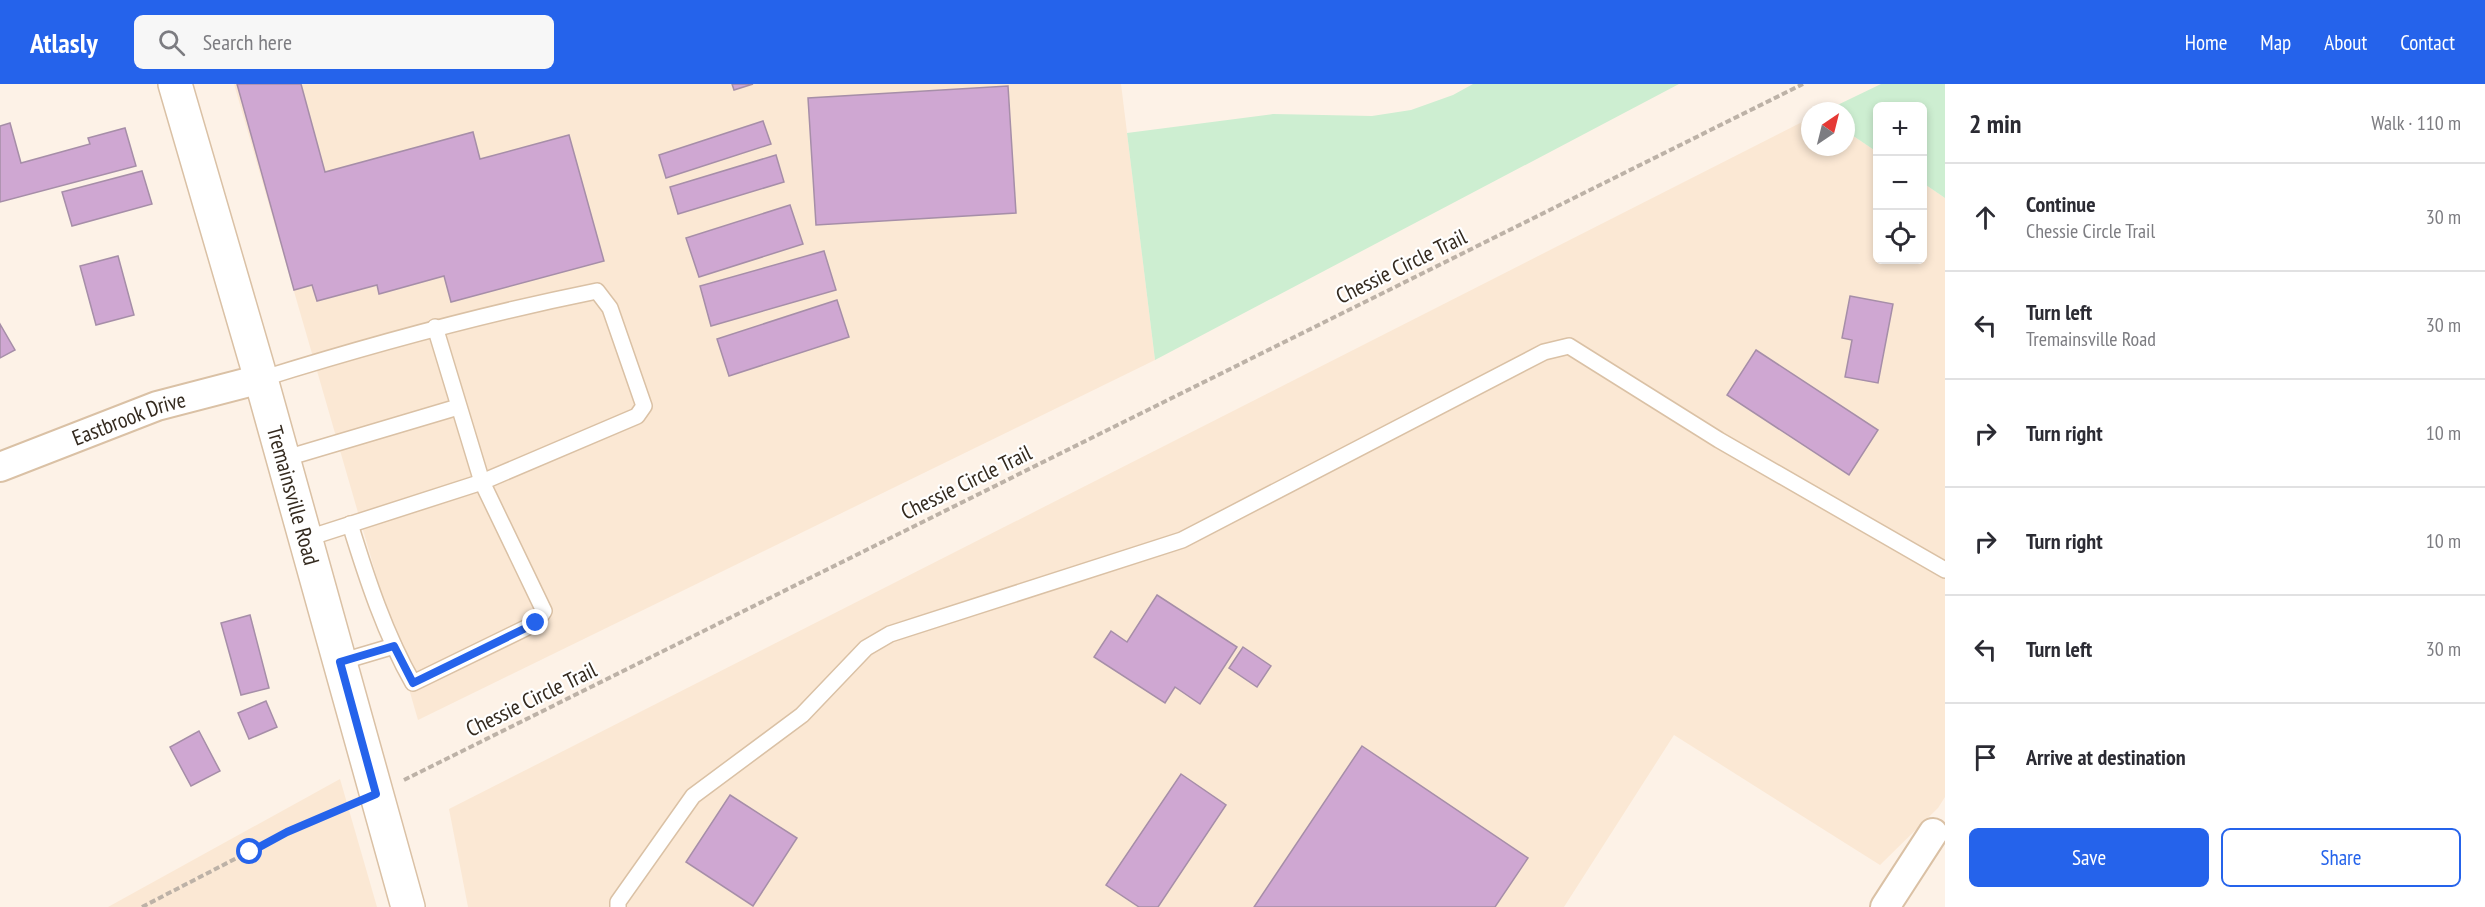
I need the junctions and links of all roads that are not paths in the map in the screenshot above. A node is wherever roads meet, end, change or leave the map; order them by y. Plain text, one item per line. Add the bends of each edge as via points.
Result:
1 (175, 84) edge
2 (435, 327) junction
3 (261, 379) junction
4 (458, 407) junction
5 (283, 459) junction
6 (0, 467) edge
7 (482, 482) junction
8 (350, 525) junction
9 (305, 539) junction
10 (1945, 570) edge
11 (394, 646) junction
12 (340, 662) junction
13 (1933, 833) dead end
14 (408, 907) edge
15 (618, 907) edge
16 (1885, 907) edge

1 - 3 street, Tremainsville Road
2 - 3 lane
2 - 4 lane
2 - 7 lane via 597,291 610,308 644,406 637,416
3 - 5 street, Tremainsville Road
3 - 6 street, Eastbrook Drive via 157,406
4 - 5 lane
4 - 7 lane
5 - 9 street, Tremainsville Road
7 - 8 lane
7 - 11 lane via 544,611 536,623 413,683
8 - 9 lane
8 - 11 lane
9 - 12 street, Tremainsville Road
10 - 15 lane via 1719,440 1569,346 1544,352 1182,540 890,634 866,648 802,715 693,796
11 - 12 lane
12 - 14 street, Tremainsville Road
13 - 16 street

